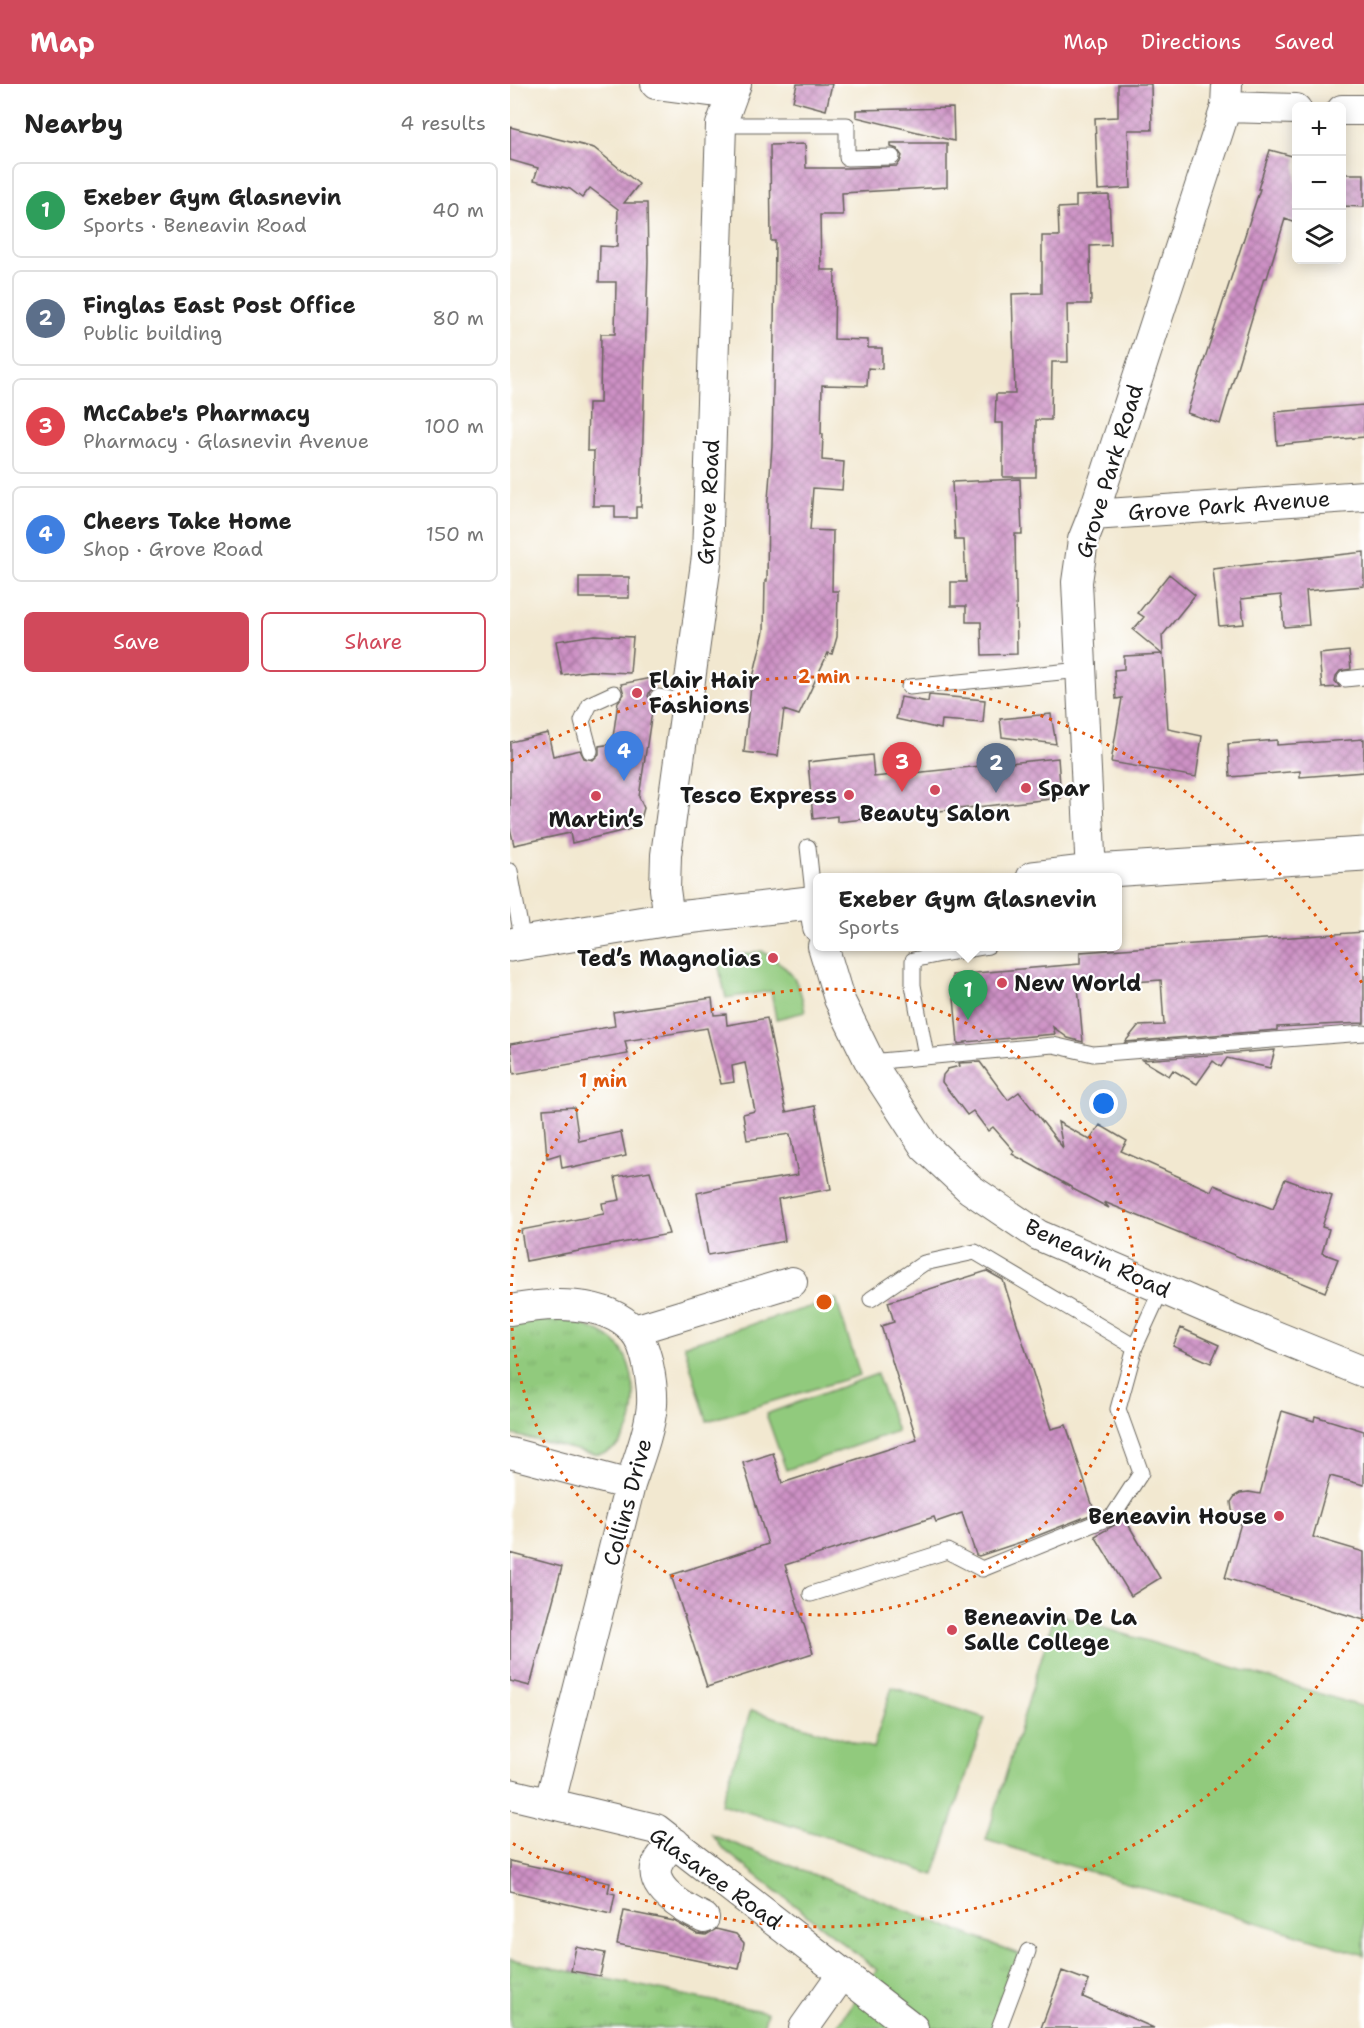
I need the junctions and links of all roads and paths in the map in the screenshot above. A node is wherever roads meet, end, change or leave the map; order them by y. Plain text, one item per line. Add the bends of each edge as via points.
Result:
1 (656, 84) edge
2 (734, 89) edge
3 (1226, 96) edge
4 (1292, 108) edge
5 (1346, 110) edge
6 (1364, 110) edge
7 (721, 125) junction
8 (892, 157) dead end
9 (1364, 496) edge
10 (1093, 515) junction
11 (1081, 670) junction
12 (1364, 677) edge
13 (1345, 679) dead end
14 (909, 687) dead end
15 (614, 693) dead end
16 (590, 751) dead end
17 (808, 847) dead end
18 (1364, 854) edge
19 (510, 871) edge
20 (1093, 871) junction
21 (1076, 873) edge
22 (813, 882) edge
23 (813, 910) edge
24 (669, 919) junction
25 (517, 944) edge
26 (825, 951) edge
27 (937, 951) edge
28 (1364, 1033) edge
29 (926, 1056) junction
30 (870, 1062) junction
31 (792, 1282) dead end
32 (1162, 1288) junction
33 (871, 1299) dead end
34 (510, 1310) edge
35 (634, 1330) junction
36 (1136, 1347) junction
37 (1364, 1372) edge
38 (510, 1453) edge
39 (630, 1485) junction
40 (812, 1594) dead end
41 (510, 1794) edge
42 (550, 1802) junction
43 (675, 1843) junction
44 (704, 1918) dead end
45 (1028, 1951) dead end
46 (843, 1973) junction
47 (804, 2028) edge
48 (913, 2028) edge
49 (999, 2028) edge

1 - 2 street
2 - 7 street, Grove Road
3 - 4 street
3 - 10 street, Grove Park Road
5 - 6 street
7 - 8 lane via 847,125 847,158
7 - 24 street, Grove Road via 707,556 673,700 664,889
9 - 10 street, Grove Park Avenue
10 - 11 street, Grove Park Road via 1083,540 1077,582
11 - 14 lane
11 - 20 street, Grove Park Road
12 - 13 lane
15 - 16 lane via 590,704 582,721
17 - 22 lane
18 - 20 main road
19 - 25 lane
20 - 21 main road
23 - 24 main road
24 - 25 main road
26 - 30 street, Beneavin Road via 839,999
27 - 29 lane via 913,960 913,985
28 - 29 lane via 1093,1054 1053,1044
29 - 30 lane
30 - 32 street, Beneavin Road via 925,1147 970,1189 1038,1235
31 - 35 street
32 - 36 lane
32 - 37 street, Beneavin Road
33 - 36 lane via 924,1263 975,1252
34 - 35 street via 538,1305 582,1306 613,1315
35 - 39 street, Collins Drive via 650,1366 652,1406
36 - 40 lane via 1118,1409 1141,1473 1113,1516 982,1569 947,1551
38 - 39 street
39 - 42 street, Collins Drive
41 - 42 street, Glasaree Road
42 - 43 street, Glasaree Road via 656,1829
43 - 44 street via 658,1862 658,1883 687,1910
43 - 46 street, Glasaree Road
45 - 49 lane
46 - 47 street
46 - 48 street, Glasaree Road

